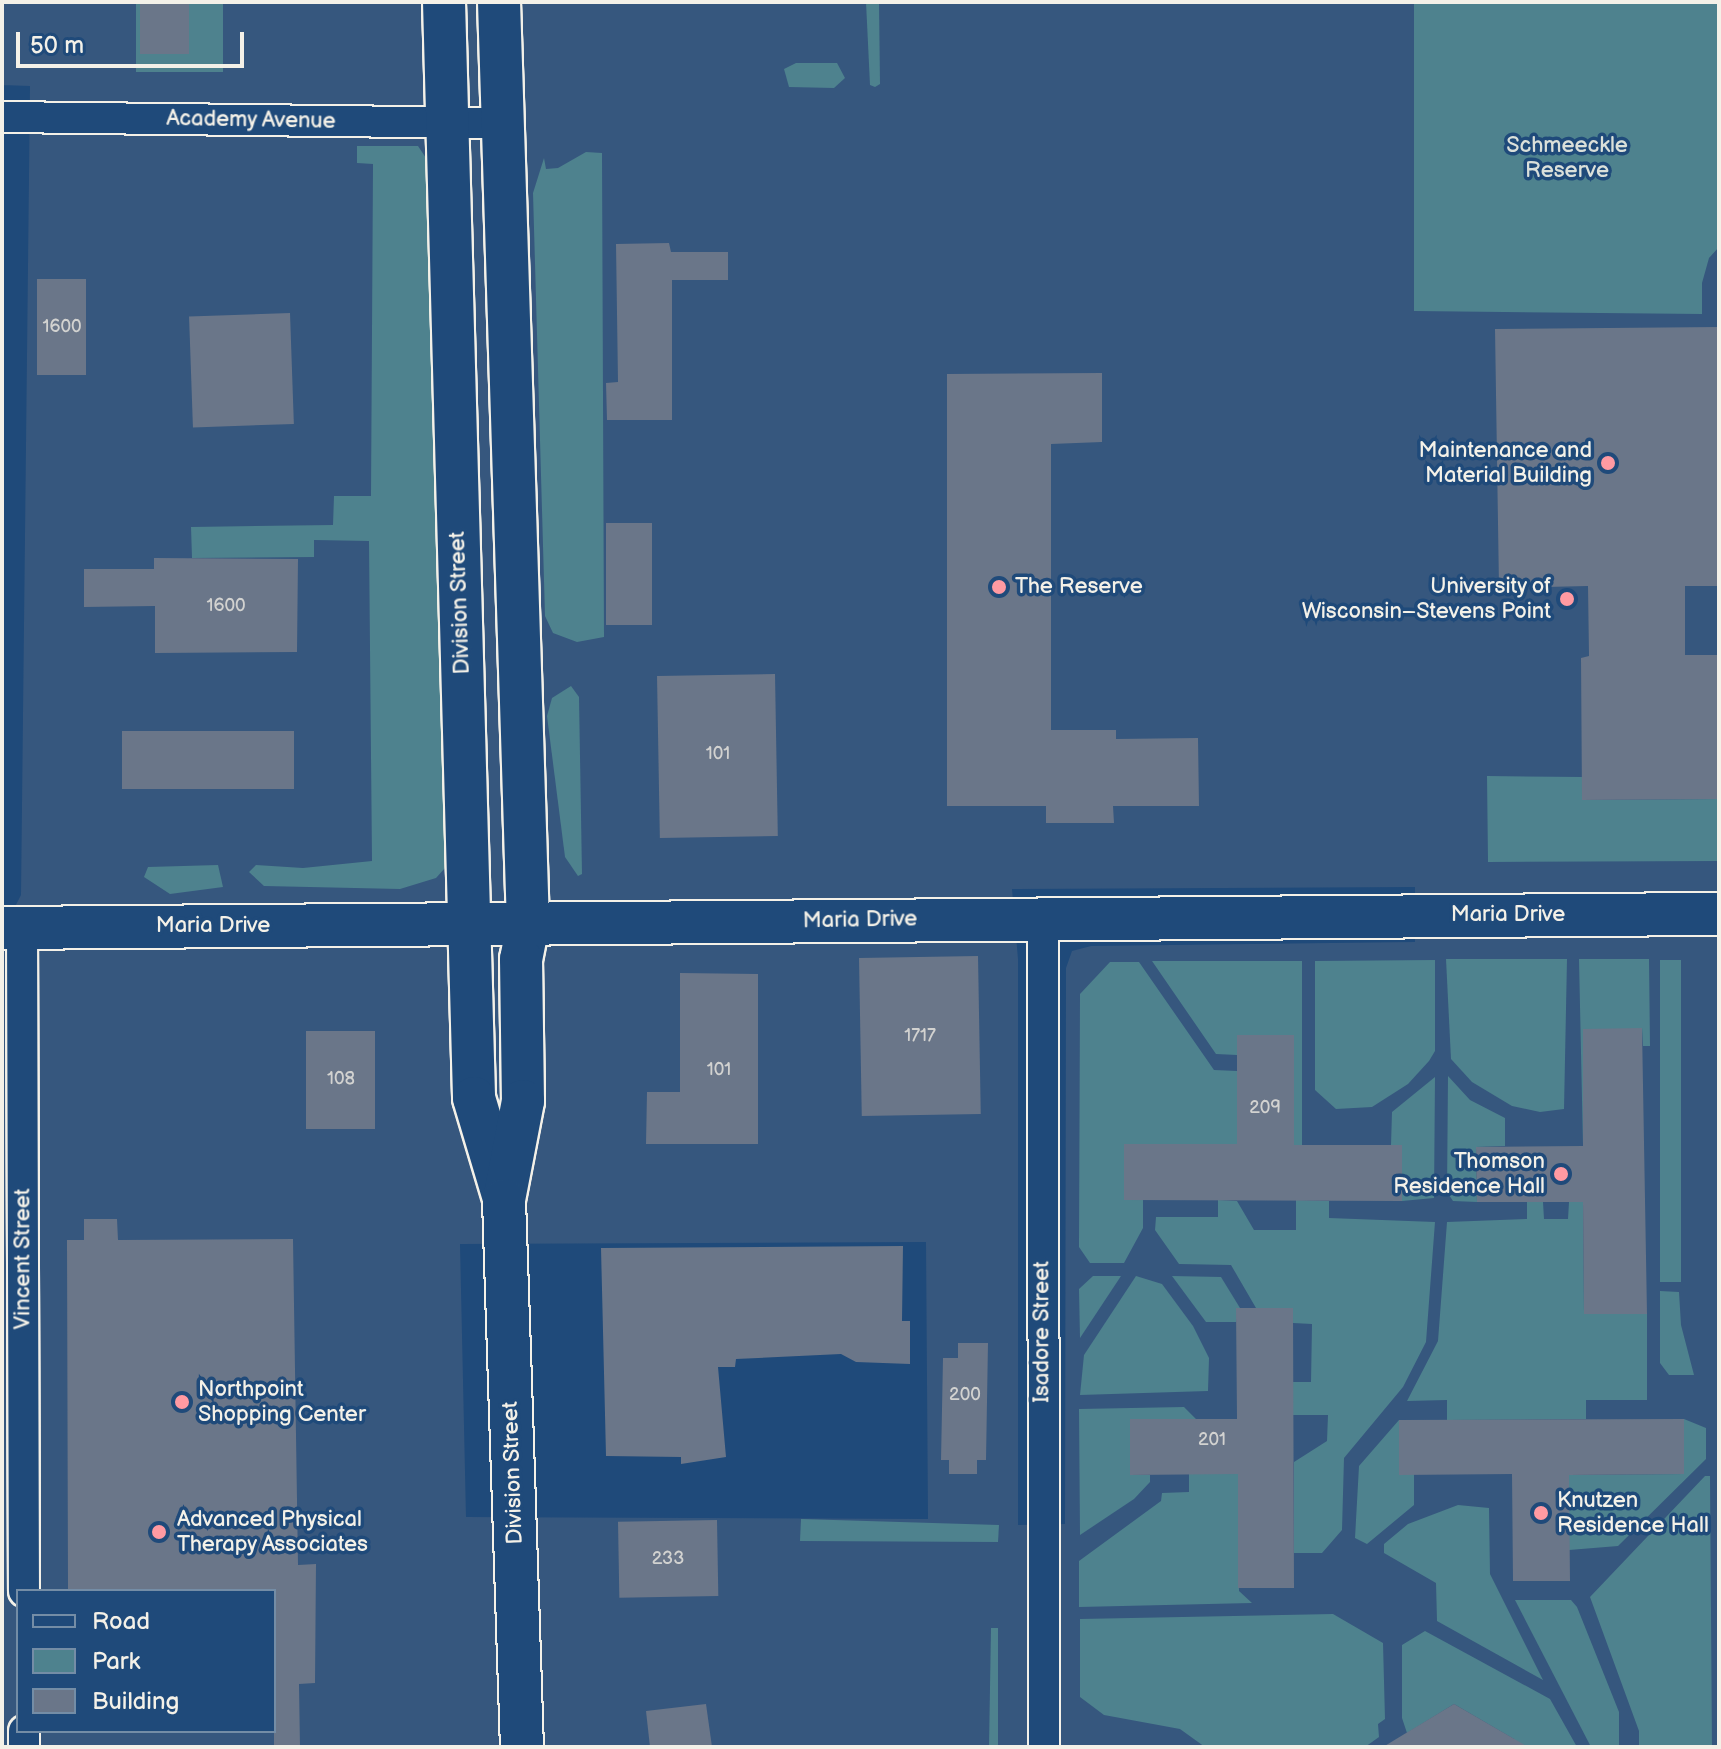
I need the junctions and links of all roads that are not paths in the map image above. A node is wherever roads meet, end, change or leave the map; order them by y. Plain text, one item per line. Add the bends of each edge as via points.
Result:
1 (444, 2) edge
2 (499, 2) edge
3 (2, 117) edge
4 (448, 122) junction
5 (501, 123) junction
6 (1719, 914) edge
7 (1043, 918) junction
8 (472, 924) junction
9 (528, 924) junction
10 (12, 927) edge
11 (504, 1200) junction
12 (24, 1589) edge
13 (522, 1747) edge
14 (1044, 1747) edge

1 - 4 main road, Division Street
2 - 5 main road, Division Street
3 - 4 street, Academy Avenue
4 - 5 street, Academy Avenue
4 - 8 main road, Division Street
5 - 9 main road, Division Street
6 - 7 main road, Maria Drive
7 - 9 main road, Maria Drive
7 - 14 street, Isadore Street
8 - 9 main road, Maria Drive
8 - 10 main road, Maria Drive
8 - 11 main road, Division Street via 474,1098
9 - 11 main road, Division Street via 521,959 523,1101
10 - 12 street, Vincent Street
11 - 13 main road, Division Street

